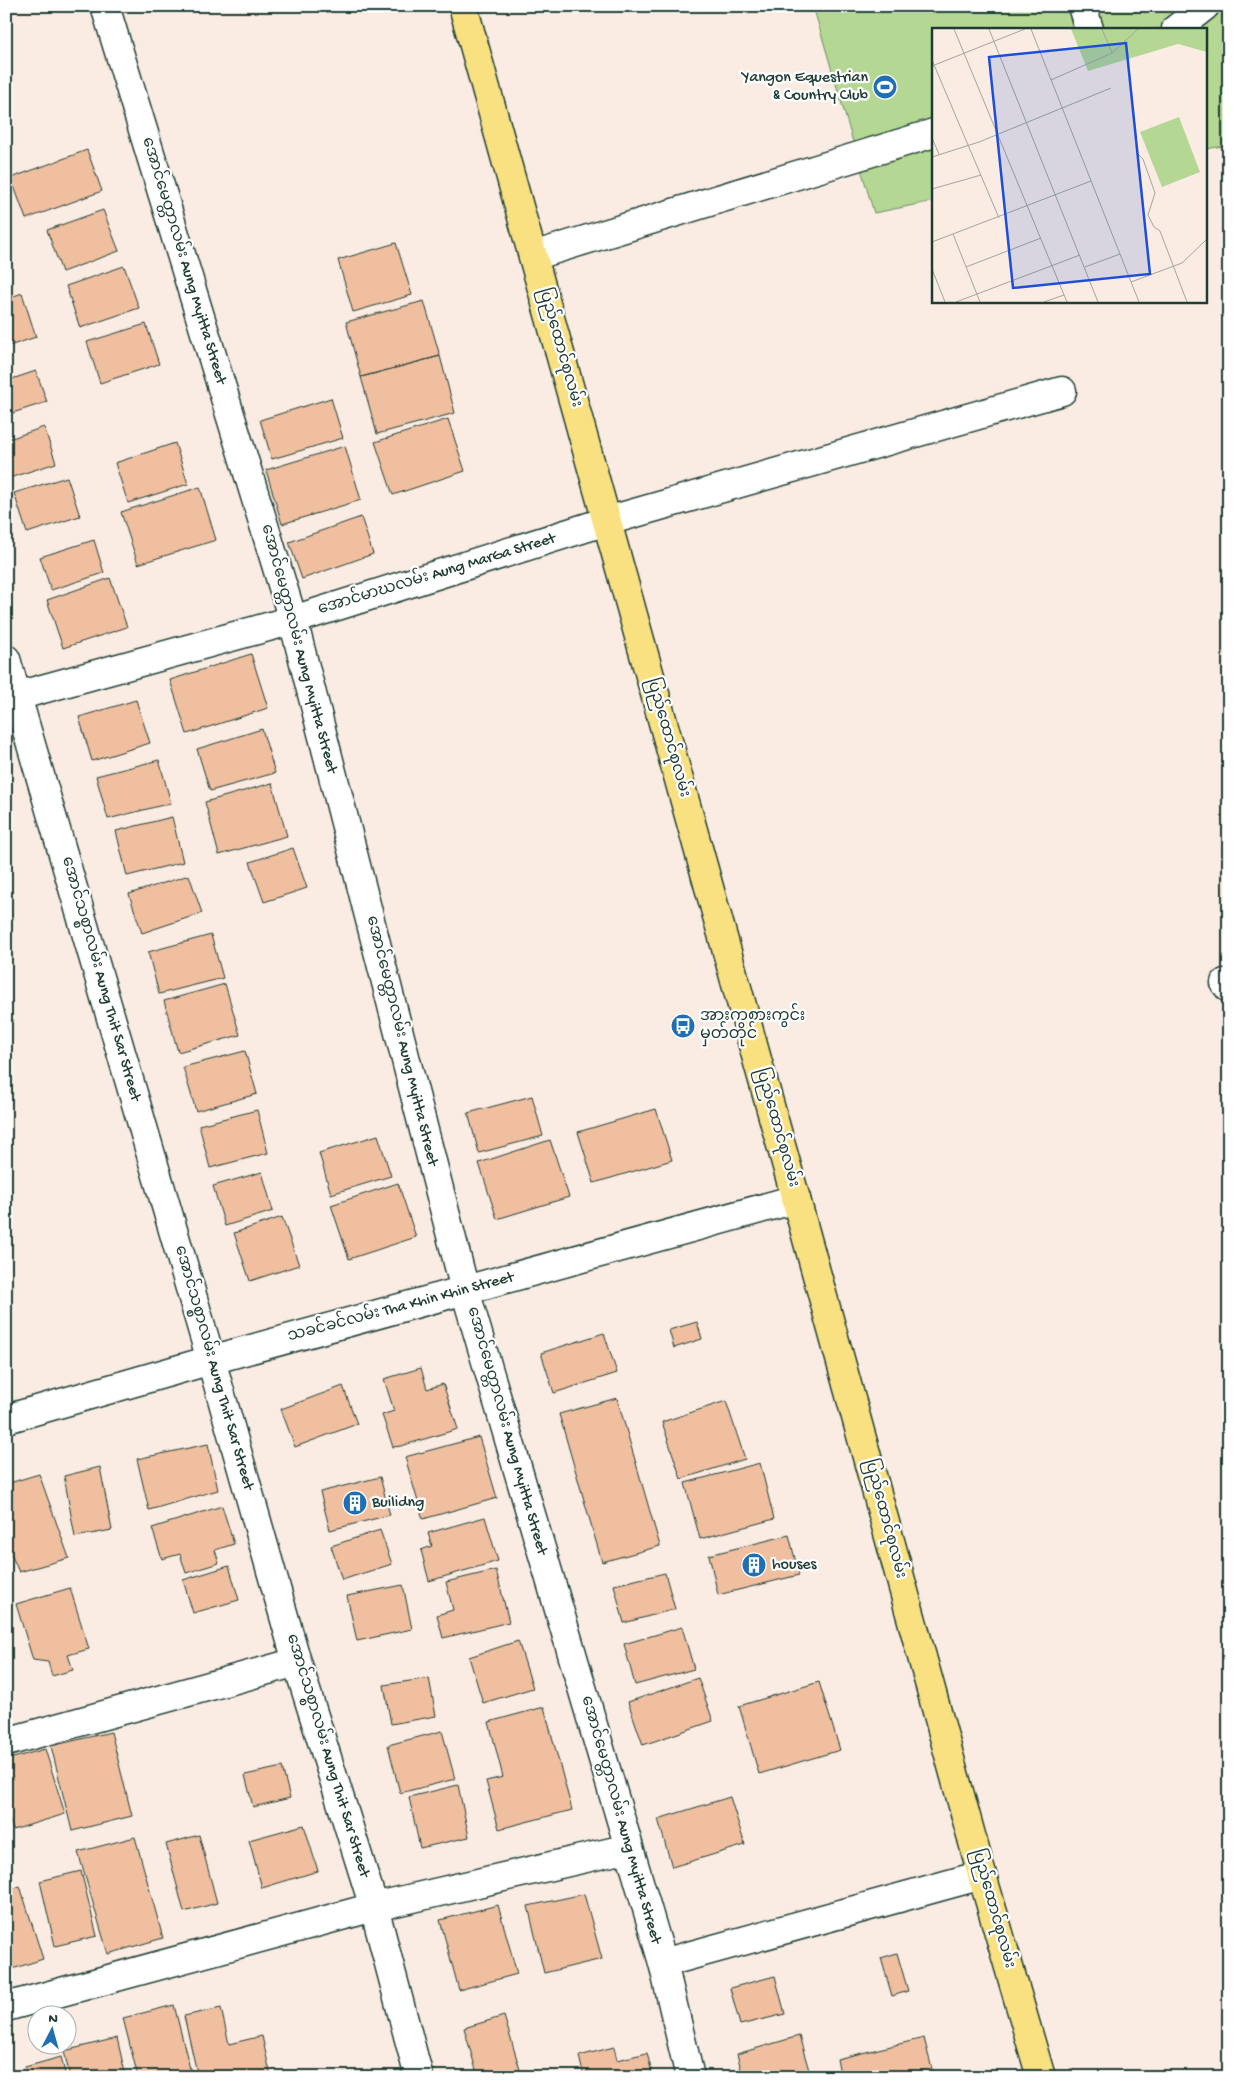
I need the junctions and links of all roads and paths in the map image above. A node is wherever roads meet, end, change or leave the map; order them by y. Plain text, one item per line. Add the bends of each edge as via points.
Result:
1 (105, 6) edge
2 (462, 6) edge
3 (1082, 6) edge
4 (1205, 6) edge
5 (1089, 28) edge
6 (1177, 28) edge
7 (932, 134) edge
8 (533, 256) junction
9 (1062, 391) dead end
10 (607, 521) junction
11 (293, 620) junction
12 (6, 659) edge
13 (12, 697) edge
14 (796, 1199) junction
15 (465, 1290) junction
16 (211, 1360) junction
17 (6, 1419) edge
18 (296, 1662) junction
19 (6, 1742) edge
20 (629, 1848) junction
21 (982, 1875) junction
22 (374, 1907) junction
23 (662, 1963) junction
24 (6, 2007) edge
25 (418, 2077) edge
26 (690, 2077) edge
27 (1041, 2077) edge

1 - 11 street, အောင်မေတ္တာလမ်း Aung Myitta Street
2 - 8 main road, ပြည်ထောင်စုလမ်း
3 - 5 street
4 - 6 street
7 - 8 street
8 - 10 main road, ပြည်ထောင်စုလမ်း
9 - 10 street, အောင်မာဃလမ်း Aung MarGa Street
10 - 11 street, အောင်မာဃလမ်း Aung MarGa Street
10 - 14 main road, ပြည်ထောင်စုလမ်း
11 - 13 street, အောင်မာဃလမ်း Aung MarGa Street
11 - 15 street, အောင်မေတ္တာလမ်း Aung Myitta Street
12 - 13 street, အောင်သစ္စာလမ်း Aung Thit Sar Street
13 - 16 street, အောင်သစ္စာလမ်း Aung Thit Sar Street
14 - 15 street, သခင်ခင်လမ်း Tha Khin Khin Street
14 - 21 main road, ပြည်ထောင်စုလမ်း
15 - 16 street, သခင်ခင်လမ်း Tha Khin Khin Street
15 - 20 street, အောင်မေတ္တာလမ်း Aung Myitta Street
16 - 17 street, သခင်ခင်လမ်း Tha Khin Khin Street
16 - 18 street, အောင်သစ္စာလမ်း Aung Thit Sar Street
18 - 19 street
18 - 22 street, အောင်သစ္စာလမ်း Aung Thit Sar Street
20 - 22 street
20 - 23 street, အောင်မေတ္တာလမ်း Aung Myitta Street
21 - 23 street
21 - 27 main road, ပြည်ထောင်စုလမ်း
22 - 24 street
22 - 25 street, အောင်သစ္စာလမ်း Aung Thit Sar Street
23 - 26 street, အောင်မေတ္တာလမ်း Aung Myitta Street

